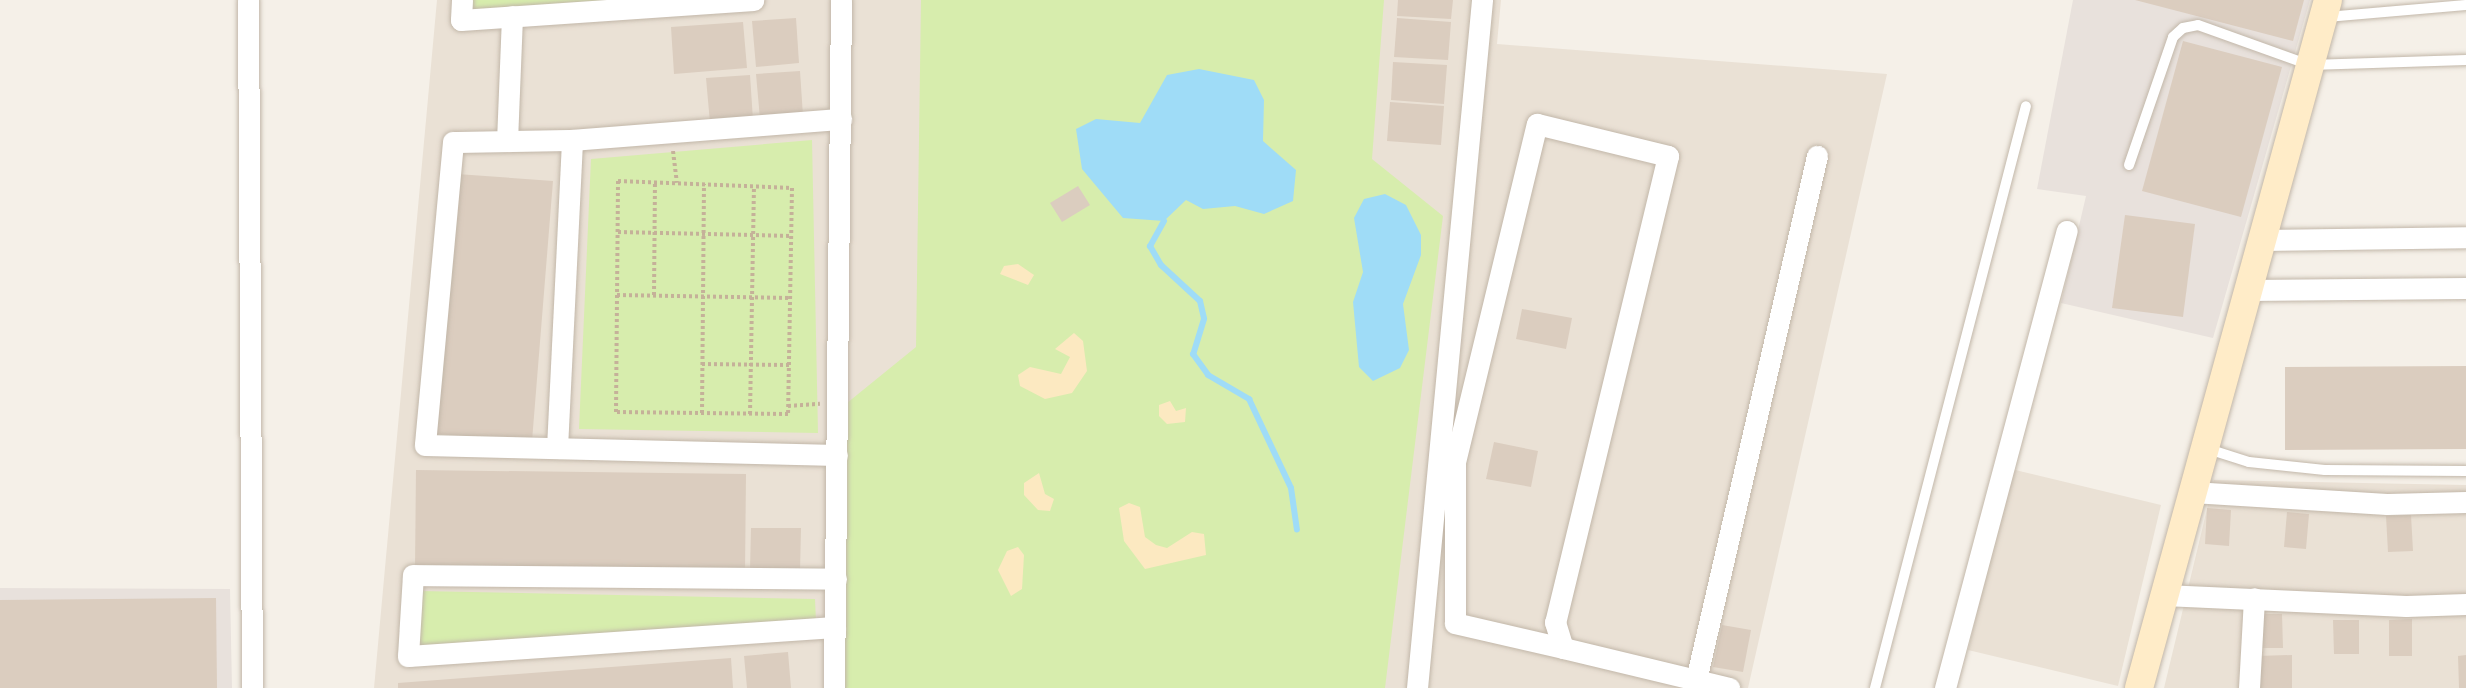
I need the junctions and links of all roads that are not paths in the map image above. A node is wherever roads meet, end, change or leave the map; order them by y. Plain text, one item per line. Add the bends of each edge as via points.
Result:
1 (248, 0) edge
2 (462, 0) edge
3 (753, 0) edge
4 (841, 0) edge
5 (1482, 0) edge
6 (2466, 5) edge
7 (2325, 9) edge
8 (512, 16) junction
9 (2466, 60) edge
10 (2310, 65) junction
11 (2026, 106) dead end
12 (840, 119) junction
13 (572, 140) junction
14 (507, 141) junction
15 (1817, 156) dead end
16 (2129, 165) dead end
17 (2067, 231) dead end
18 (2466, 237) edge
19 (2262, 240) junction
20 (2466, 288) edge
21 (2248, 290) junction
22 (557, 448) junction
23 (2204, 448) junction
24 (837, 455) junction
25 (2466, 471) edge
26 (2192, 492) junction
27 (2466, 502) edge
28 (836, 579) junction
29 (2164, 595) junction
30 (2254, 598) junction
31 (2466, 604) edge
32 (835, 627) junction
33 (1563, 648) junction
34 (1696, 680) junction
35 (252, 688) edge
36 (834, 688) edge
37 (1416, 688) edge
38 (1729, 688) edge
39 (1875, 688) edge
40 (1945, 688) edge
41 (2139, 688) edge
42 (2248, 688) edge

1 - 35 street
2 - 8 street via 461,20
3 - 8 street
4 - 12 street
5 - 37 street
6 - 7 lane
7 - 10 main road
8 - 14 street
9 - 10 lane
10 - 16 lane via 2198,25 2183,28 2173,37
10 - 19 main road
11 - 39 lane
12 - 13 street
12 - 24 street
13 - 14 street
13 - 22 street
14 - 22 street via 453,142 425,445
15 - 34 street
17 - 40 street
18 - 19 street
19 - 21 main road
20 - 21 street
21 - 23 main road
22 - 24 street
23 - 25 lane via 2249,462 2325,470
23 - 26 main road
24 - 28 street
26 - 27 street via 2387,504
26 - 29 main road
28 - 32 street
28 - 32 street via 413,575 408,656
29 - 30 street
29 - 41 main road
30 - 31 street
30 - 42 street
32 - 36 street
33 - 33 street via 1455,622 1455,462 1537,124 1668,156 1555,622
33 - 34 street
34 - 38 street

